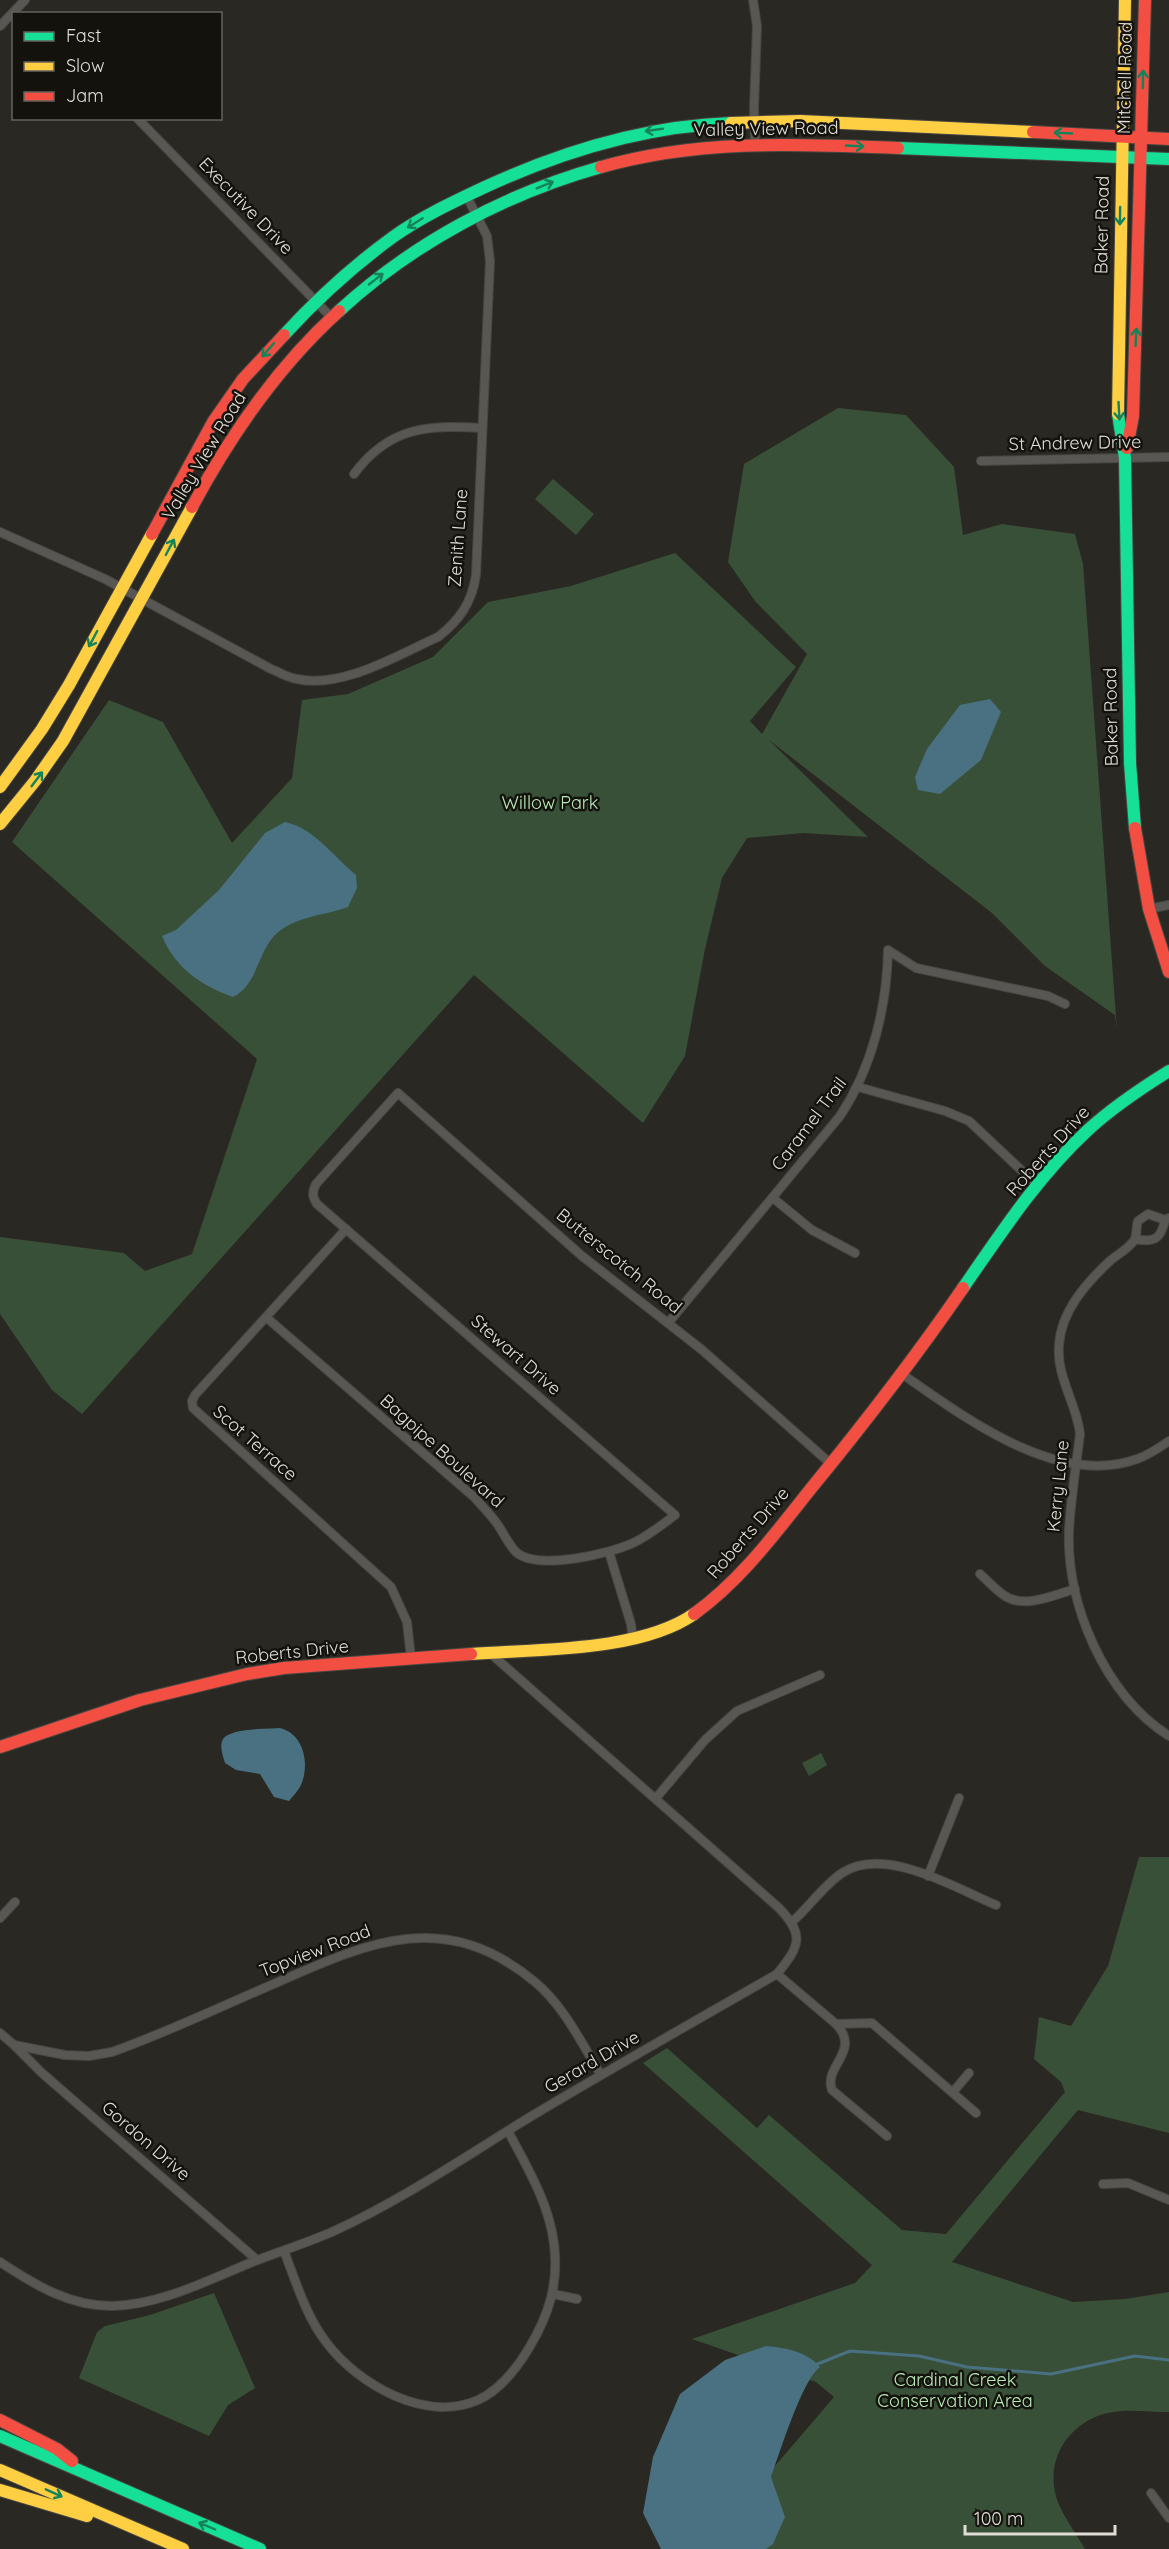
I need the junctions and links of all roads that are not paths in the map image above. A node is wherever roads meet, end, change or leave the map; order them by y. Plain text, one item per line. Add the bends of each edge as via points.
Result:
1 (25, 0) edge
2 (753, 0) edge
3 (1125, 0) edge
4 (1145, 0) edge
5 (21, 11) edge
6 (139, 120) edge
7 (754, 122) junction
8 (1121, 136) junction
9 (1142, 138) junction
10 (1169, 139) edge
11 (755, 144) junction
12 (1141, 157) junction
13 (1121, 158) junction
14 (1169, 159) edge
15 (466, 195) junction
16 (476, 214) junction
17 (315, 301) junction
18 (332, 318) junction
19 (481, 428) junction
20 (1169, 457) edge
21 (1125, 458) junction
22 (981, 461) dead end
23 (354, 474) dead end
24 (0, 532) edge
25 (121, 588) junction
26 (143, 599) junction
27 (0, 787) edge
28 (0, 824) edge
29 (1169, 905) edge
30 (1149, 909) junction
31 (1169, 972) edge
32 (1065, 1004) dead end
33 (1169, 1071) edge
34 (858, 1087) junction
35 (398, 1093) joint
36 (1037, 1185) junction
37 (773, 1198) junction
38 (1167, 1219) edge
39 (346, 1229) junction
40 (1135, 1239) junction
41 (855, 1252) dead end
42 (267, 1318) junction
43 (669, 1322) junction
44 (902, 1374) junction
45 (1169, 1441) edge
46 (1076, 1463) junction
47 (831, 1464) junction
48 (609, 1552) junction
49 (980, 1574) dead end
50 (1075, 1589) junction
51 (633, 1640) junction
52 (490, 1653) junction
53 (411, 1658) junction
54 (820, 1675) dead end
55 (1169, 1736) edge
56 (0, 1747) edge
57 (656, 1798) junction
58 (959, 1798) dead end
59 (928, 1876) junction
60 (15, 1902) dead end
61 (996, 1905) dead end
62 (0, 1918) edge
63 (792, 1922) junction
64 (777, 1974) junction
65 (836, 2024) junction
66 (0, 2033) edge
67 (14, 2045) junction
68 (969, 2073) dead end
69 (601, 2075) junction
70 (953, 2092) junction
71 (976, 2113) dead end
72 (508, 2131) junction
73 (887, 2136) dead end
74 (1103, 2184) dead end
75 (1169, 2200) edge
76 (284, 2252) junction
77 (257, 2260) junction
78 (0, 2262) edge
79 (553, 2294) junction
80 (577, 2299) dead end
81 (0, 2420) edge
82 (0, 2436) edge
83 (0, 2470) edge
84 (88, 2474) junction
85 (0, 2490) edge
86 (1151, 2493) dead end
87 (1169, 2518) edge
88 (153, 2536) junction
89 (183, 2549) edge
90 (260, 2549) edge

1 - 5 street
2 - 7 street via 757,26
3 - 8 main road, Mitchell Road
9 -> 4 main road, Mitchell Road
6 - 17 street, Executive Drive
8 -> 7 main road, Valley View Road
7 - 11 street
7 -> 15 main road, Valley View Road via 643,132 535,164
8 - 9 main road, Valley View Road
8 - 13 main road, Baker Road
9 - 10 main road, Valley View Road
9 - 12 main road, Mitchell Road
11 -> 13 main road, Valley View Road
16 -> 11 main road, Valley View Road via 554,182 627,159 680,149
12 - 13 main road, Valley View Road
12 - 14 main road, Valley View Road
21 -> 12 main road, Baker Road via 1132,416
13 -> 21 main road, Baker Road via 1118,415
15 - 16 street, Zenith Lane
15 -> 17 main road, Valley View Road via 393,237
18 -> 16 main road, Valley View Road via 377,278
16 - 19 street, Zenith Lane via 487,236 490,261
17 - 18 street, Executive Drive
17 -> 25 main road, Valley View Road via 243,379 213,422
26 -> 18 main road, Valley View Road via 247,414 293,356
19 - 23 street via 453,426 400,435 367,456
19 - 26 street, Zenith Lane via 474,589 461,615 438,637 342,679 306,681 271,669
20 - 21 street, St Andrew Drive
21 - 22 street, St Andrew Drive
21 - 30 main road, Baker Road via 1130,763 1133,816
24 - 25 street, Zenith Lane
25 - 26 street, Zenith Lane
25 -> 27 main road, Valley View Road via 69,685
28 -> 26 main road, Valley View Road via 63,741
29 - 30 street
30 - 31 main road, Baker Road
32 - 34 street, Caramel Trail via 1048,996 916,968 888,950 888,975 873,1047
33 - 36 main road, Roberts Drive via 1108,1111
34 - 36 street via 969,1120
34 - 37 street, Caramel Trail via 840,1116
35 - 39 street, Stewart Drive via 312,1191 317,1204
35 - 43 street, Butterscotch Road via 613,1282
36 - 44 main road, Roberts Drive
37 - 41 street via 812,1230
37 - 43 street, Caramel Trail
38 - 40 street, Kerry Lane via 1157,1239
38 - 40 street, Kerry Lane via 1142,1216
39 - 42 street, Scot Terrace
39 - 48 street, Stewart Drive via 675,1515 638,1540
40 - 46 street, Kerry Lane via 1087,1283 1063,1326 1060,1365 1079,1421
42 - 48 street, Bagpipe Boulevard via 474,1497 516,1552 540,1561
42 - 53 street, Scot Terrace via 195,1395 193,1407 391,1587 407,1622
43 - 47 street, Butterscotch Road
44 - 46 street via 1001,1439
44 - 47 main road, Roberts Drive
45 - 46 street via 1126,1463
46 - 50 street, Kerry Lane via 1069,1531
47 - 51 main road, Roberts Drive via 723,1591 687,1619
48 - 51 street
49 - 50 street via 1014,1600 1031,1601
50 - 55 street, Kerry Lane via 1106,1667 1143,1715
51 - 52 main road, Roberts Drive
52 - 53 main road, Roberts Drive
52 - 57 street
53 - 56 main road, Roberts Drive via 284,1668 196,1684
54 - 57 street via 737,1711 705,1740
57 - 63 street
58 - 59 street
59 - 61 street
59 - 63 street via 878,1862 851,1868 840,1874
60 - 62 street
63 - 64 street, Gerard Drive via 795,1948
64 - 65 street
64 - 69 street, Gerard Drive
65 - 70 street via 872,2023
65 - 73 street via 844,2034 845,2045 830,2082 832,2090
66 - 67 street, Topview Road
67 - 69 street, Topview Road via 66,2055 112,2052 345,1953 386,1941 434,1939 492,1954 537,1984 560,2011
67 - 77 street, Gordon Drive
68 - 70 street
69 - 72 street, Gerard Drive
70 - 71 street
72 - 76 street, Gerard Drive via 382,2206
72 - 79 street via 551,2224 556,2264
74 - 75 street via 1128,2183
76 - 77 street, Gerard Drive
76 - 79 street via 313,2320 343,2361 385,2391 423,2405 461,2405 495,2389 528,2350 549,2311
77 - 78 street, Gerard Drive via 170,2295 109,2306 53,2294
79 - 80 street
81 - 84 main road via 57,2449
82 - 84 main road
83 -> 88 main road
90 -> 84 main road
85 - 88 main road
86 - 87 street
88 - 89 main road

